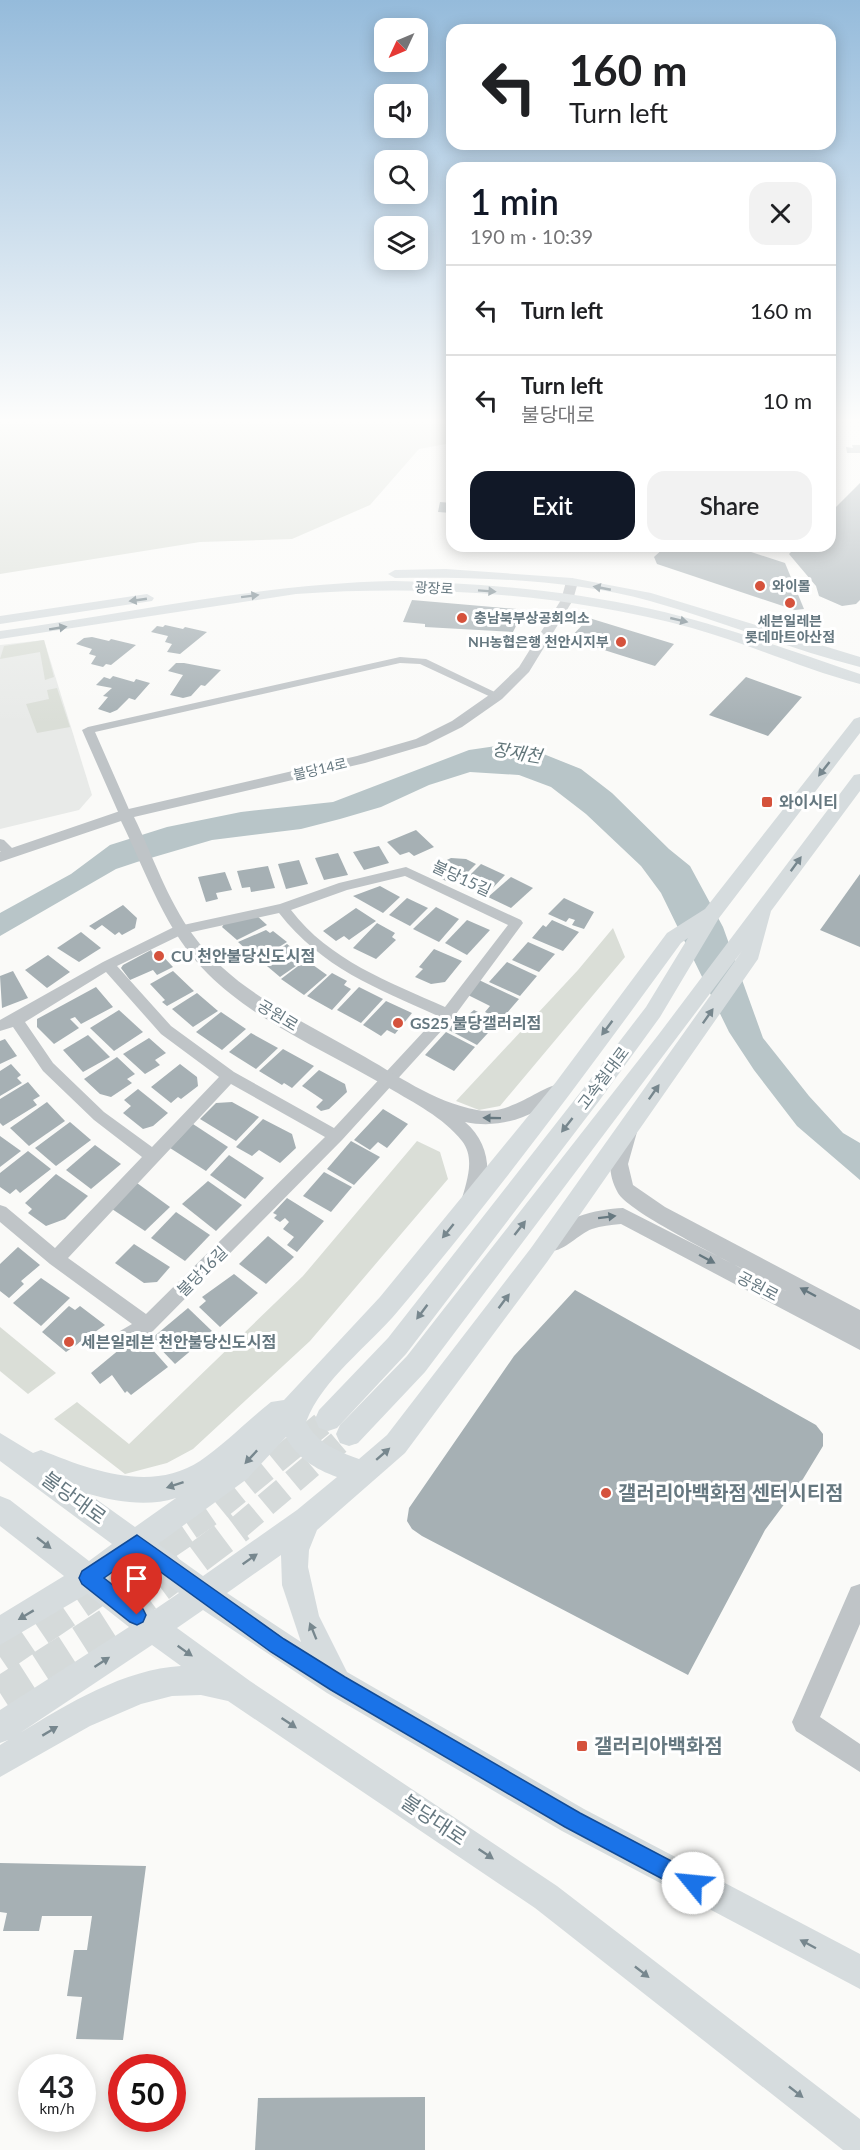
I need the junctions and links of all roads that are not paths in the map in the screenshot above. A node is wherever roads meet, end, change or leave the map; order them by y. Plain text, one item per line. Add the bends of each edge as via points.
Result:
1 (572, 582) junction
2 (567, 600) junction
3 (0, 620) edge
4 (0, 635) edge
5 (860, 663) edge
6 (860, 678) edge
7 (496, 696) junction
8 (860, 722) edge
9 (860, 779) edge
10 (125, 814) junction
11 (3, 851) edge
12 (718, 907) junction
13 (282, 908) junction
14 (179, 930) junction
15 (746, 947) junction
16 (108, 965) junction
17 (448, 1014) junction
18 (16, 1020) junction
19 (0, 1026) edge
20 (229, 1076) junction
21 (389, 1078) junction
22 (563, 1088) junction
23 (424, 1099) junction
24 (630, 1127) junction
25 (336, 1136) junction
26 (151, 1155) junction
27 (471, 1203) junction
28 (0, 1212) edge
29 (657, 1222) junction
30 (539, 1255) junction
31 (56, 1259) junction
32 (860, 1320) edge
33 (147, 1325) junction
34 (126, 1337) dead end
35 (860, 1340) edge
36 (307, 1390) junction
37 (328, 1419) tunnel mouth
38 (349, 1434) tunnel mouth
39 (0, 1444) edge
40 (362, 1473) junction
41 (0, 1509) edge
42 (307, 1520) junction
43 (137, 1544) junction
44 (88, 1578) junction
45 (202, 1593) junction
46 (860, 1596) edge
47 (153, 1628) junction
48 (0, 1631) edge
49 (338, 1683) junction
50 (240, 1691) junction
51 (0, 1728) edge
52 (860, 1759) edge
53 (0, 1762) edge
54 (860, 1972) edge
55 (860, 2141) edge

1 - 2 street, 불당14로
1 -> 3 main road, 광장로 via 426,572 312,578 251,583
5 -> 1 main road, 광장로 via 651,597
4 -> 2 main road, 광장로 via 298,590 437,587
2 -> 6 main road, 광장로 via 624,607 696,624
2 - 7 street, 불당14로 via 524,669
7 - 10 street, 불당14로 via 458,724 421,742 360,760
7 - 10 street via 422,661 400,660 88,730
8 -> 12 main road, 고속철대로
15 -> 9 main road via 762,911
10 - 11 street, 불당14로
10 - 14 street, 공원로
12 -> 22 main road via 674,938
12 -> 37 main road, 고속철대로 via 653,1012 397,1346
13 - 14 street, 불당15길
13 - 17 street via 301,933 328,953
13 - 17 street, 불당15길 via 344,886 406,871 516,923
14 - 16 street
14 - 21 street, 공원로 via 200,957 238,991
24 -> 15 main road
38 -> 15 main road, 고속철대로 via 416,1364 666,1039
16 - 18 street
16 - 20 street via 166,1030
17 - 21 street, 불당15길
18 - 19 street
18 - 26 street via 48,1067 99,1116
20 - 25 street
20 - 26 street
21 - 23 street, 공원로
21 - 25 street, 불당16길
22 -> 23 street via 506,1118 479,1118
22 - 27 main road
23 - 27 street via 471,1138 480,1167
24 - 29 street via 618,1164 619,1174 627,1190
24 - 30 main road
25 - 33 street, 불당16길
26 - 31 street
27 -> 36 main road via 389,1305
28 - 31 street
30 -> 29 street via 566,1232 603,1216
32 -> 29 street, 공원로
29 -> 35 street, 공원로
40 -> 30 main road via 396,1444
31 - 33 street
33 - 34 street, 불당16길
36 -> 39 main road via 207,1472 172,1488 130,1490 61,1472
36 - 40 main road via 293,1423 304,1445
36 -> 43 main road via 238,1470
39 - 43 main road, 불당대로
40 - 42 main road
41 -> 44 main road, 불당대로
45 -> 42 main road
49 -> 42 main road via 313,1634 296,1586 295,1550
43 - 44 main road
43 - 45 main road, 불당대로
44 - 47 main road, 불당대로
44 -> 48 main road
45 - 47 main road
45 - 49 main road, 불당대로
46 - 52 street via 805,1722
47 -> 50 main road, 불당대로
51 -> 47 main road
54 -> 49 main road, 불당대로 via 573,1820
53 -> 50 main road via 64,1723 126,1693 183,1681 214,1680
50 -> 55 main road, 불당대로 via 503,1866

